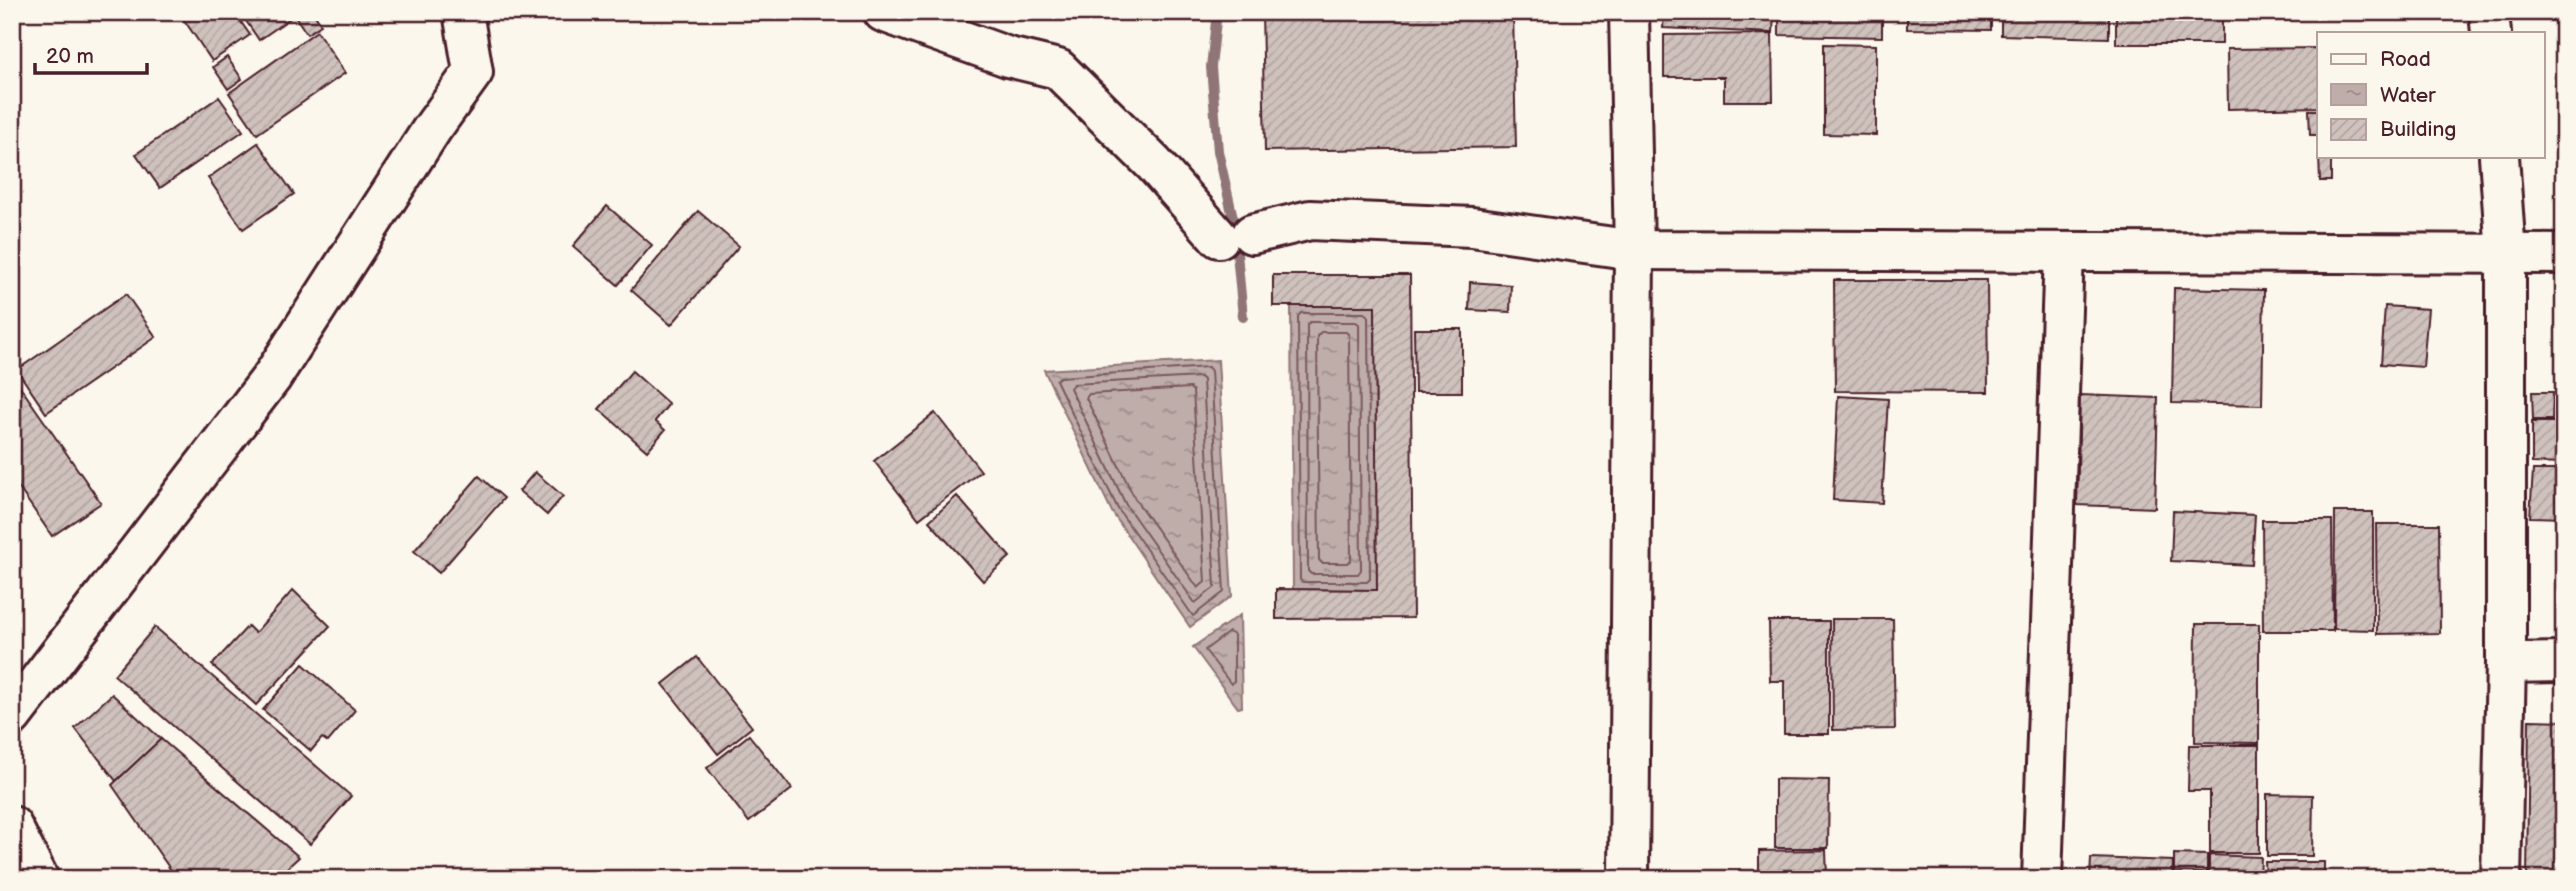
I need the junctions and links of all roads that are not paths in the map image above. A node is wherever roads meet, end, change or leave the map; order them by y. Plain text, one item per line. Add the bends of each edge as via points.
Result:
1 (463, 12) edge
2 (883, 12) edge
3 (1629, 12) edge
4 (2489, 12) edge
5 (2491, 32) edge
6 (2499, 158) edge
7 (1634, 250) junction
8 (2064, 251) junction
9 (2506, 254) junction
10 (2564, 254) edge
11 (2564, 662) edge
12 (2506, 663) junction
13 (12, 716) edge
14 (12, 826) edge
15 (39, 879) edge
16 (1629, 879) edge
17 (2042, 879) edge
18 (2501, 879) edge

1 - 13 street via 473,72 272,377
2 - 7 street via 1008,57 1058,69 1235,236 1310,220 1472,227
3 - 7 street
4 - 5 street
6 - 9 street
7 - 8 street
7 - 16 street
8 - 9 street
8 - 17 street
9 - 10 street
9 - 12 street
11 - 12 street
12 - 18 street
14 - 15 street

